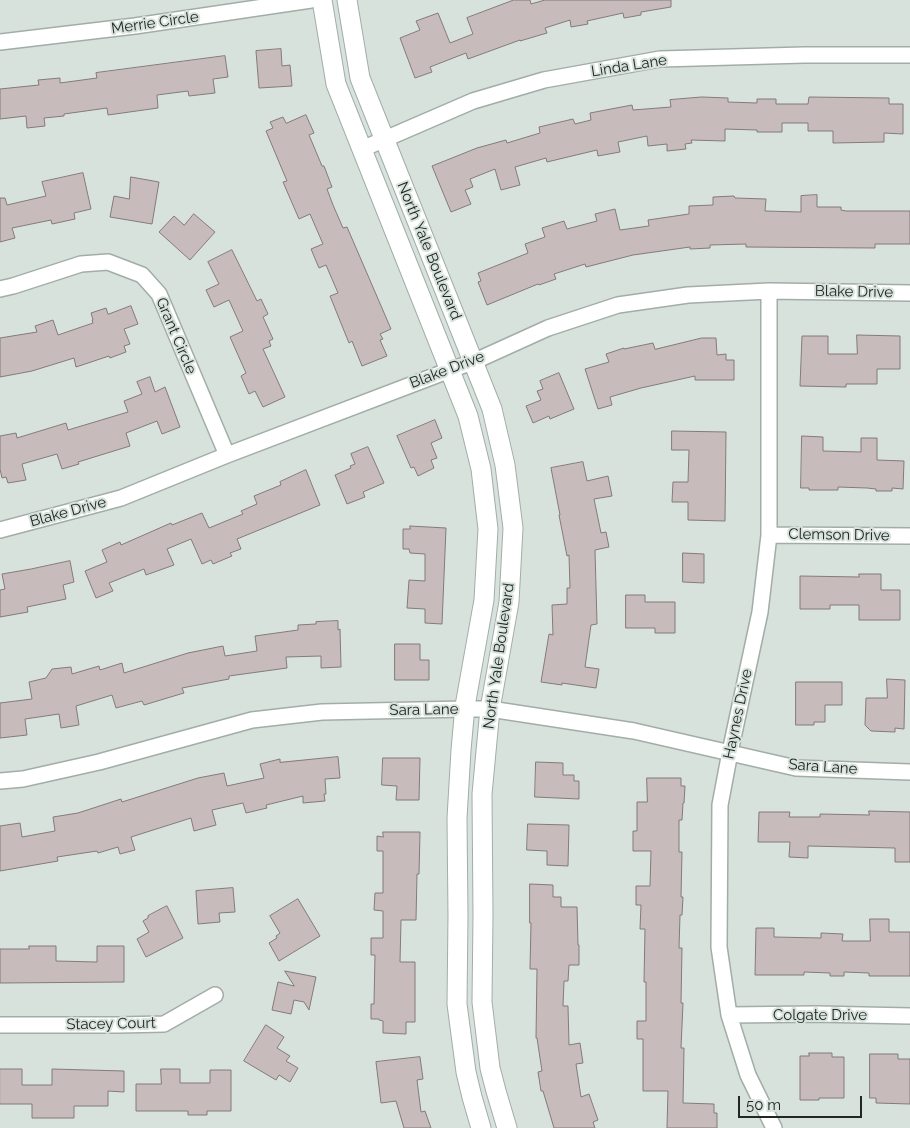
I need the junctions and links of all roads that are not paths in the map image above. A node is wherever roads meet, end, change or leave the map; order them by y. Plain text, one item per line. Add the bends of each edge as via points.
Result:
1 (311, 0) edge
2 (322, 0) edge
3 (347, 0) edge
4 (0, 42) edge
5 (910, 55) edge
6 (385, 140) junction
7 (362, 149) junction
8 (0, 289) edge
9 (769, 291) junction
10 (910, 293) edge
11 (473, 362) junction
12 (450, 370) junction
13 (227, 455) junction
14 (0, 530) edge
15 (769, 535) junction
16 (910, 536) edge
17 (465, 709) junction
18 (490, 709) junction
19 (730, 752) junction
20 (910, 772) edge
21 (0, 781) edge
22 (215, 995) dead end
23 (729, 1015) junction
24 (910, 1016) edge
25 (0, 1025) edge
26 (481, 1128) edge
27 (507, 1128) edge
28 (774, 1128) edge

1 - 4 street, Merrie Circle
2 - 7 street, North Yale Boulevard via 336,84
3 - 6 street, North Yale Boulevard via 360,78
5 - 6 street, Linda Lane via 660,59 544,80 473,101
6 - 7 street, Linda Lane
6 - 11 street, North Yale Boulevard
7 - 12 street, North Yale Boulevard
8 - 13 street, Grant Circle via 81,264 108,262 142,275 159,294
9 - 10 street, Blake Drive
9 - 11 street, Blake Drive via 688,295 618,305 548,328
9 - 15 street, Haynes Drive
11 - 12 street, Blake Drive
11 - 18 street, North Yale Boulevard via 492,409 506,465 513,528 509,602
12 - 13 street, Blake Drive
12 - 17 street, North Yale Boulevard via 468,416 481,469 488,529 484,600
13 - 14 street, Blake Drive via 121,498
15 - 16 street, Clemson Drive
15 - 19 street, Haynes Drive via 760,612
17 - 18 street, Sara Lane
17 - 21 street, Sara Lane via 322,712 252,720 99,762 24,780
17 - 26 street, North Yale Boulevard via 458,818 458,1004 466,1072
18 - 19 street, Sara Lane via 634,731
18 - 27 street, North Yale Boulevard via 482,794 482,1002 490,1068
19 - 20 street, Sara Lane via 796,768
19 - 23 street, Haynes Drive via 720,805 720,947
22 - 25 street, Stacey Court via 164,1024
23 - 24 street, Colgate Drive
23 - 28 street, Haynes Drive via 748,1075

